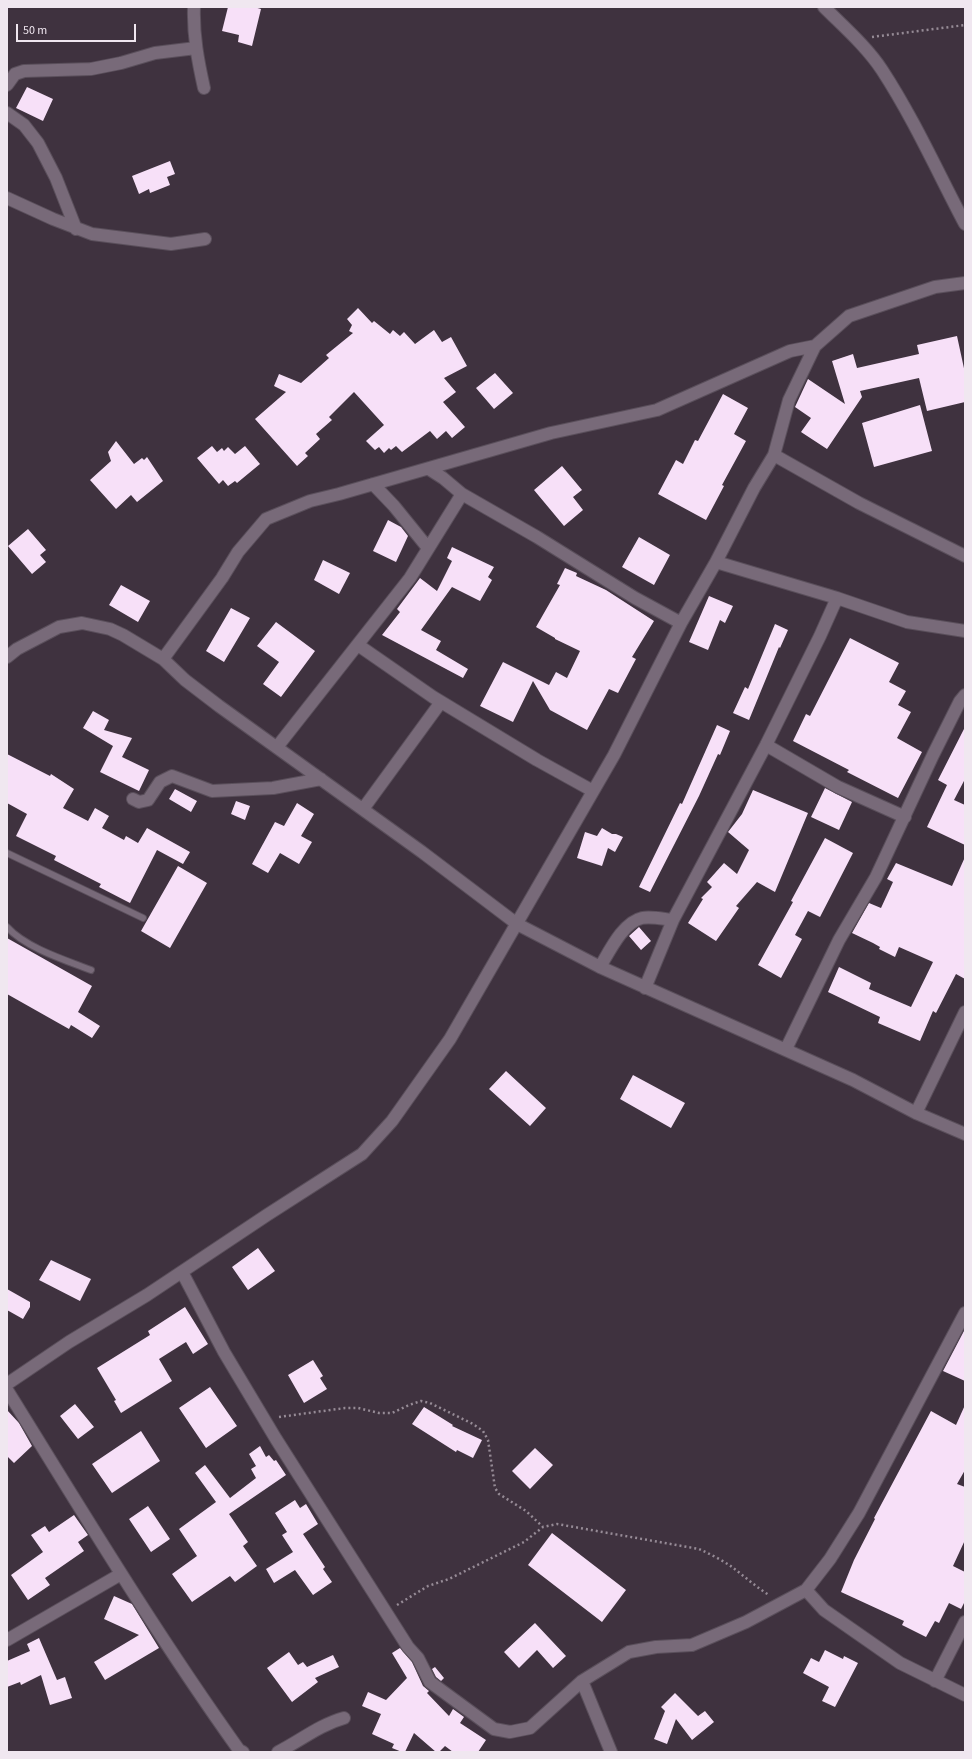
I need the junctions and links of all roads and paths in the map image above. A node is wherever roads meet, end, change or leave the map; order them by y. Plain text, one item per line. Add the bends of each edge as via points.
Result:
1 (194, 7) edge
2 (824, 7) edge
3 (965, 25) edge
4 (855, 39) junction
5 (196, 48) junction
6 (7, 85) edge
7 (204, 88) dead end
8 (7, 113) edge
9 (7, 198) edge
10 (965, 224) edge
11 (76, 229) junction
12 (205, 239) dead end
13 (965, 283) edge
14 (815, 346) junction
15 (774, 455) junction
16 (429, 469) junction
17 (374, 484) junction
18 (462, 494) junction
19 (428, 548) junction
20 (965, 556) edge
21 (716, 562) junction
22 (837, 598) junction
23 (682, 623) junction
24 (965, 631) edge
25 (358, 645) junction
26 (7, 656) edge
27 (163, 659) junction
28 (965, 695) edge
29 (441, 702) junction
30 (766, 745) junction
31 (276, 747) junction
32 (321, 779) junction
33 (593, 791) junction
34 (133, 799) dead end
35 (363, 809) junction
36 (905, 817) junction
37 (7, 853) edge
38 (143, 918) dead end
39 (673, 920) junction
40 (517, 924) junction
41 (7, 927) edge
42 (600, 967) junction
43 (91, 970) dead end
44 (645, 988) junction
45 (965, 1012) edge
46 (786, 1049) junction
47 (916, 1112) junction
48 (965, 1134) edge
49 (182, 1272) junction
50 (965, 1313) edge
51 (7, 1384) edge
52 (7, 1390) edge
53 (264, 1419) junction
54 (543, 1527) junction
55 (121, 1574) junction
56 (806, 1590) junction
57 (781, 1603) junction
58 (386, 1611) junction
59 (965, 1622) edge
60 (7, 1640) edge
61 (582, 1681) junction
62 (936, 1681) junction
63 (965, 1695) edge
64 (344, 1718) dead end
65 (243, 1752) edge
66 (278, 1752) edge
67 (611, 1752) edge

1 - 5 street via 193,28
2 - 4 street
3 - 4 path
4 - 10 street via 881,69 894,90
5 - 6 street via 155,53 91,69 24,71 15,74
5 - 7 street
8 - 11 street via 24,125 38,143 56,178
9 - 11 street
11 - 12 street via 92,234 171,244
13 - 14 street via 930,289 849,316
14 - 15 street via 789,400
14 - 16 street via 790,351 657,410 551,433
15 - 20 street via 859,503
15 - 21 street
16 - 17 street
16 - 18 street
17 - 19 street
17 - 27 street via 310,501 266,519 238,552
18 - 19 street
18 - 23 street via 635,598
19 - 25 street via 410,578
21 - 22 street
21 - 23 street
22 - 24 street via 907,622
22 - 30 street
23 - 33 street
25 - 29 street
25 - 31 street
26 - 27 street via 60,627 82,623 110,629
27 - 31 street via 185,680
28 - 36 street via 933,755
29 - 33 street
29 - 35 street
30 - 36 street via 838,787
30 - 39 street
31 - 32 street
32 - 34 street via 273,788 212,791 172,776 160,782 148,800 143,802
32 - 35 street
33 - 40 street
35 - 40 street
36 - 46 street via 876,877 839,940
37 - 38 lane
39 - 42 street via 640,918 629,924
39 - 44 street
40 - 42 street
40 - 49 street via 450,1039 392,1121 362,1154
41 - 43 lane via 21,939 38,948
42 - 44 street
44 - 46 street
45 - 47 street
46 - 47 street
47 - 48 street
49 - 51 street via 68,1342
49 - 53 street via 224,1352
50 - 56 street via 859,1513 830,1559
52 - 55 street
53 - 54 path via 345,1408 392,1413 421,1401 430,1403 473,1424 483,1432 488,1440 495,1488 499,1494 526,1511
53 - 58 street
54 - 57 path via 557,1524 699,1549 732,1567 753,1585
54 - 58 path via 524,1542 449,1579 428,1586
55 - 60 street
55 - 65 street via 219,1723
56 - 57 street
56 - 62 street via 824,1610 845,1626 900,1663
57 - 61 street via 746,1622 692,1645 629,1652
58 - 61 street via 408,1647 418,1658 430,1682 494,1729 510,1732 530,1728
59 - 62 street
61 - 67 street
62 - 63 street
64 - 66 street via 320,1727

